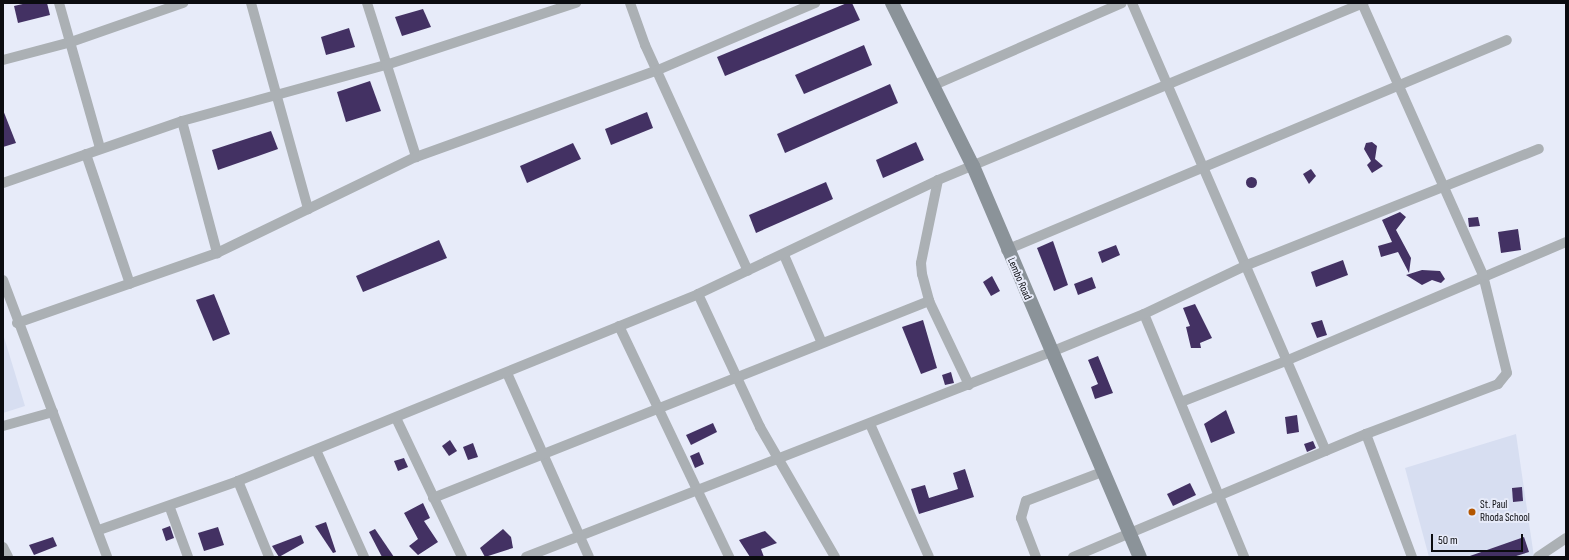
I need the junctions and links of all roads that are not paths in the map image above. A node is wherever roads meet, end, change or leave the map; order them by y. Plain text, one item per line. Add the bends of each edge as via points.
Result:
1 (59, 3) edge
2 (183, 3) edge
3 (251, 3) edge
4 (367, 3) edge
5 (576, 3) edge
6 (630, 3) edge
7 (815, 3) edge
8 (892, 3) edge
9 (1122, 3) edge
10 (1132, 3) edge
11 (1363, 3) edge
12 (1507, 40) dead end
13 (71, 42) junction
14 (3, 60) edge
15 (386, 65) junction
16 (658, 70) junction
17 (1166, 83) junction
18 (1398, 85) junction
19 (932, 86) junction
20 (277, 94) junction
21 (182, 121) junction
22 (100, 148) junction
23 (1539, 150) dead end
24 (86, 154) junction
25 (416, 157) junction
26 (973, 166) junction
27 (1205, 169) junction
28 (938, 180) junction
29 (3, 183) edge
30 (1444, 187) junction
31 (308, 209) junction
32 (1566, 242) edge
33 (1006, 250) junction
34 (217, 253) junction
35 (784, 255) junction
36 (1247, 265) junction
37 (748, 271) junction
38 (1483, 275) junction
39 (3, 280) edge
40 (130, 284) junction
41 (698, 294) junction
42 (929, 301) junction
43 (1144, 314) junction
44 (17, 324) junction
45 (620, 326) junction
46 (821, 341) junction
47 (1051, 352) junction
48 (1288, 360) junction
49 (507, 373) junction
50 (738, 379) junction
51 (969, 385) junction
52 (1181, 402) junction
53 (659, 410) junction
54 (53, 412) junction
55 (396, 418) junction
56 (870, 424) junction
57 (3, 426) edge
58 (1366, 434) junction
59 (316, 450) junction
60 (1326, 450) junction
61 (542, 456) junction
62 (780, 457) junction
63 (1102, 472) junction
64 (238, 481) junction
65 (695, 490) junction
66 (1220, 495) junction
67 (433, 498) junction
68 (170, 508) junction
69 (99, 530) junction
70 (1130, 534) junction
71 (579, 536) junction
72 (1566, 538) edge
73 (3, 547) edge
74 (533, 556) edge
75 (8, 557) edge
76 (107, 557) edge
77 (188, 557) edge
78 (269, 557) edge
79 (364, 557) edge
80 (462, 557) edge
81 (589, 557) edge
82 (729, 557) edge
83 (835, 557) edge
84 (929, 557) edge
85 (1036, 557) edge
86 (1074, 557) edge
87 (1140, 557) edge
88 (1244, 557) edge
89 (1412, 557) edge
90 (1538, 557) edge

1 - 13 street
2 - 13 street
3 - 20 street
4 - 15 street
5 - 15 street
6 - 16 street
7 - 16 street
8 - 19 street, Lembo Road
9 - 19 street
10 - 17 street
11 - 17 street
11 - 18 street
12 - 18 street
13 - 14 street
13 - 22 street
15 - 20 street
15 - 25 street
16 - 25 street
16 - 37 street
17 - 26 street
17 - 27 street
18 - 27 street
18 - 30 street
19 - 26 street, Lembo Road
20 - 21 street
20 - 31 street
21 - 22 street
21 - 34 street
22 - 24 street
23 - 30 street
24 - 29 street
24 - 40 street
25 - 31 street
26 - 28 street
26 - 33 street, Lembo Road
27 - 33 street
27 - 36 street
28 - 35 street
28 - 42 street via 921,263
30 - 36 street
30 - 38 street
31 - 34 street
32 - 38 street
33 - 47 street, Lembo Road
34 - 40 street
35 - 37 street
35 - 46 street
36 - 43 street
36 - 48 street
37 - 41 street
38 - 48 street
38 - 58 street via 1507,373 1498,384
39 - 44 street
40 - 44 street
41 - 45 street
41 - 50 street
42 - 46 street
42 - 51 street
43 - 47 street
43 - 52 street
44 - 54 street
45 - 49 street
45 - 53 street
46 - 50 street
47 - 51 street
47 - 63 street, Lembo Road
48 - 52 street
48 - 60 street
49 - 55 street
49 - 61 street
50 - 53 street
50 - 62 street via 760,427
51 - 56 street
52 - 66 street
53 - 61 street
53 - 65 street
54 - 57 street
54 - 69 street
55 - 59 street
55 - 67 street
56 - 62 street
56 - 84 street
58 - 60 street
58 - 89 street
59 - 64 street
59 - 79 street
60 - 66 street
61 - 67 street
61 - 71 street
62 - 65 street
62 - 83 street
63 - 70 street, Lembo Road
63 - 85 street via 1026,501 1021,518
64 - 68 street
64 - 78 street
65 - 71 street
65 - 82 street
66 - 70 street
66 - 88 street
67 - 80 street
68 - 69 street
68 - 77 street
69 - 76 street
70 - 86 street
70 - 87 street, Lembo Road
71 - 74 street
71 - 81 street
72 - 90 street
73 - 75 street

